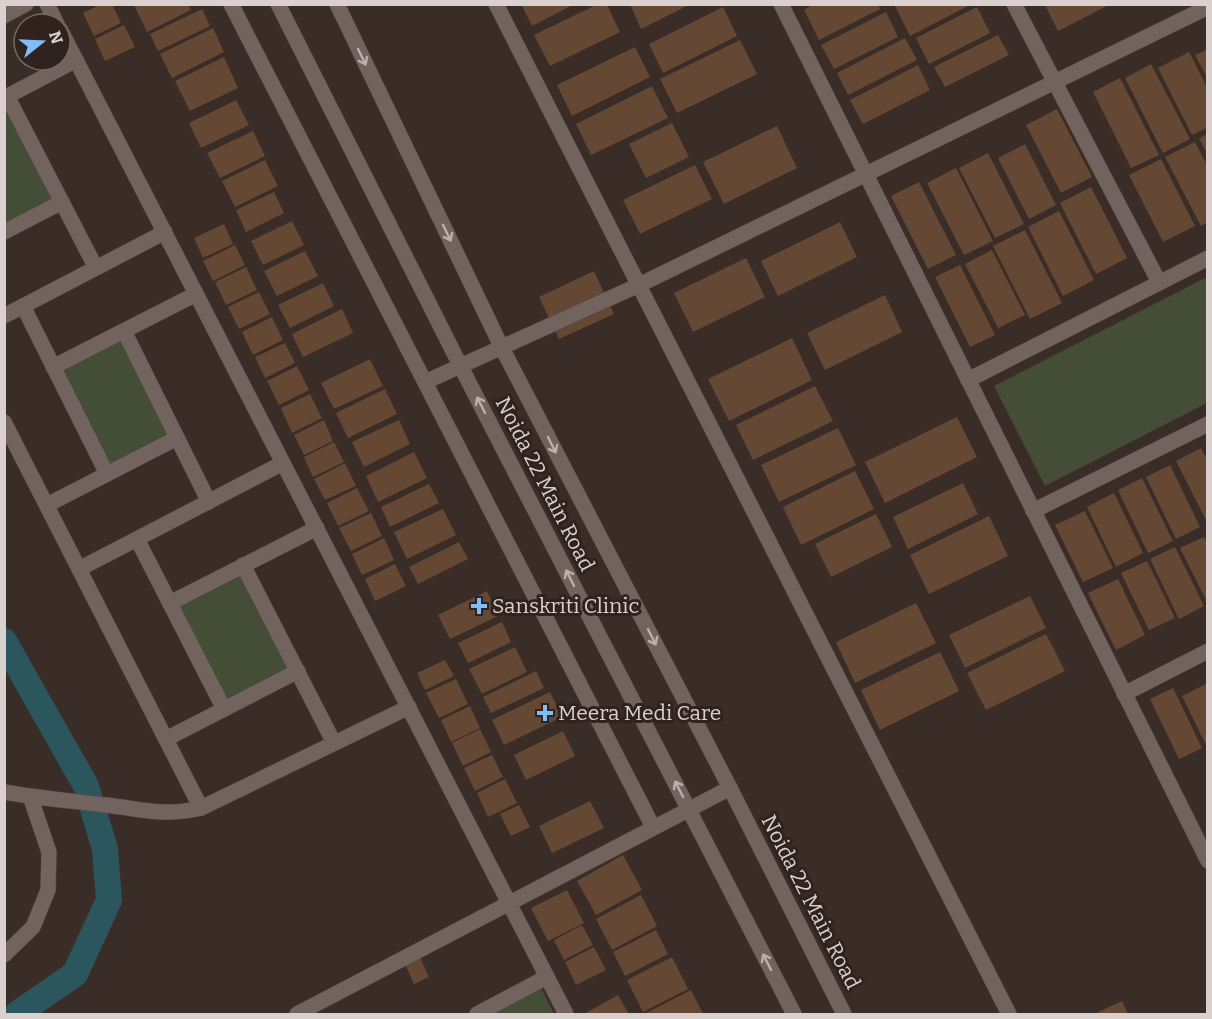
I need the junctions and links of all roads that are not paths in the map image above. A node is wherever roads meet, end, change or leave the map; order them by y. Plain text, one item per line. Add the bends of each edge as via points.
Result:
1 (26, 4) edge
2 (231, 4) edge
3 (278, 4) edge
4 (337, 4) edge
5 (496, 4) edge
6 (781, 4) edge
7 (1014, 4) edge
8 (1208, 8) edge
9 (4, 16) edge
10 (72, 52) edge
11 (76, 60) junction
12 (1054, 82) junction
13 (6, 97) edge
14 (865, 174) junction
15 (62, 202) junction
16 (4, 232) edge
17 (165, 232) junction
18 (1208, 258) edge
19 (96, 268) junction
20 (1159, 282) junction
21 (639, 285) junction
22 (196, 294) junction
23 (23, 306) junction
24 (4, 316) edge
25 (124, 331) junction
26 (501, 346) junction
27 (460, 365) junction
28 (53, 367) junction
29 (968, 380) junction
30 (425, 382) junction
31 (4, 422) edge
32 (1208, 424) edge
33 (177, 438) junction
34 (283, 463) junction
35 (107, 474) junction
36 (209, 502) junction
37 (47, 505) junction
38 (1033, 511) junction
39 (316, 528) junction
40 (138, 539) junction
41 (243, 565) junction
42 (79, 569) junction
43 (170, 603) junction
44 (1208, 651) edge
45 (298, 671) junction
46 (1124, 694) junction
47 (409, 707) junction
48 (224, 709) junction
49 (166, 739) junction
50 (334, 743) junction
51 (730, 788) junction
52 (6, 789) edge
53 (30, 796) junction
54 (201, 808) junction
55 (690, 810) junction
56 (653, 827) junction
57 (1208, 861) edge
58 (509, 903) junction
59 (4, 955) edge
60 (547, 977) junction
61 (297, 1014) edge
62 (477, 1014) edge
63 (567, 1014) edge
64 (794, 1014) edge
65 (844, 1014) edge
66 (1009, 1014) edge

1 - 9 street
2 - 30 street
3 - 27 street, Noida 22 Main Road
4 -> 26 street, Noida 22 Main Road
5 - 21 street
6 - 14 street
7 - 12 street
8 - 12 street
10 - 11 street
11 - 13 street
11 - 17 street
12 - 14 street
12 - 20 street
13 - 15 street
14 - 21 street
14 - 29 street
15 - 16 street
15 - 19 street
17 - 19 street
17 - 22 street
18 - 20 street
19 - 23 street
20 - 29 street
21 - 26 street
21 - 66 street
22 - 25 street
22 - 34 street
23 - 24 street
23 - 28 street
25 - 28 street
25 - 33 street
26 - 27 street
26 -> 51 street, Noida 22 Main Road
27 - 30 street
55 -> 27 street, Noida 22 Main Road
28 - 35 street
29 - 38 street
30 - 56 street
31 - 37 street
32 - 38 street
33 - 35 street
33 - 36 street
34 - 36 street
34 - 39 street
35 - 37 street
36 - 40 street
37 - 42 street
38 - 46 street
39 - 41 street
39 - 47 street
40 - 42 street
40 - 43 street
41 - 43 street
41 - 45 street
42 - 49 street
43 - 48 street
44 - 46 street
45 - 48 street
45 - 50 street
46 - 57 street
47 - 50 street
47 - 58 street
48 - 49 street
49 - 54 street
50 - 54 street
51 - 55 street
51 - 65 street, Noida 22 Main Road
52 - 53 street
53 - 54 street via 156,813
53 - 59 street via 49,852 48,890 33,927
55 - 56 street
64 -> 55 street, Noida 22 Main Road
56 - 58 street
58 - 60 street
58 - 61 street
60 - 62 street
60 - 63 street

